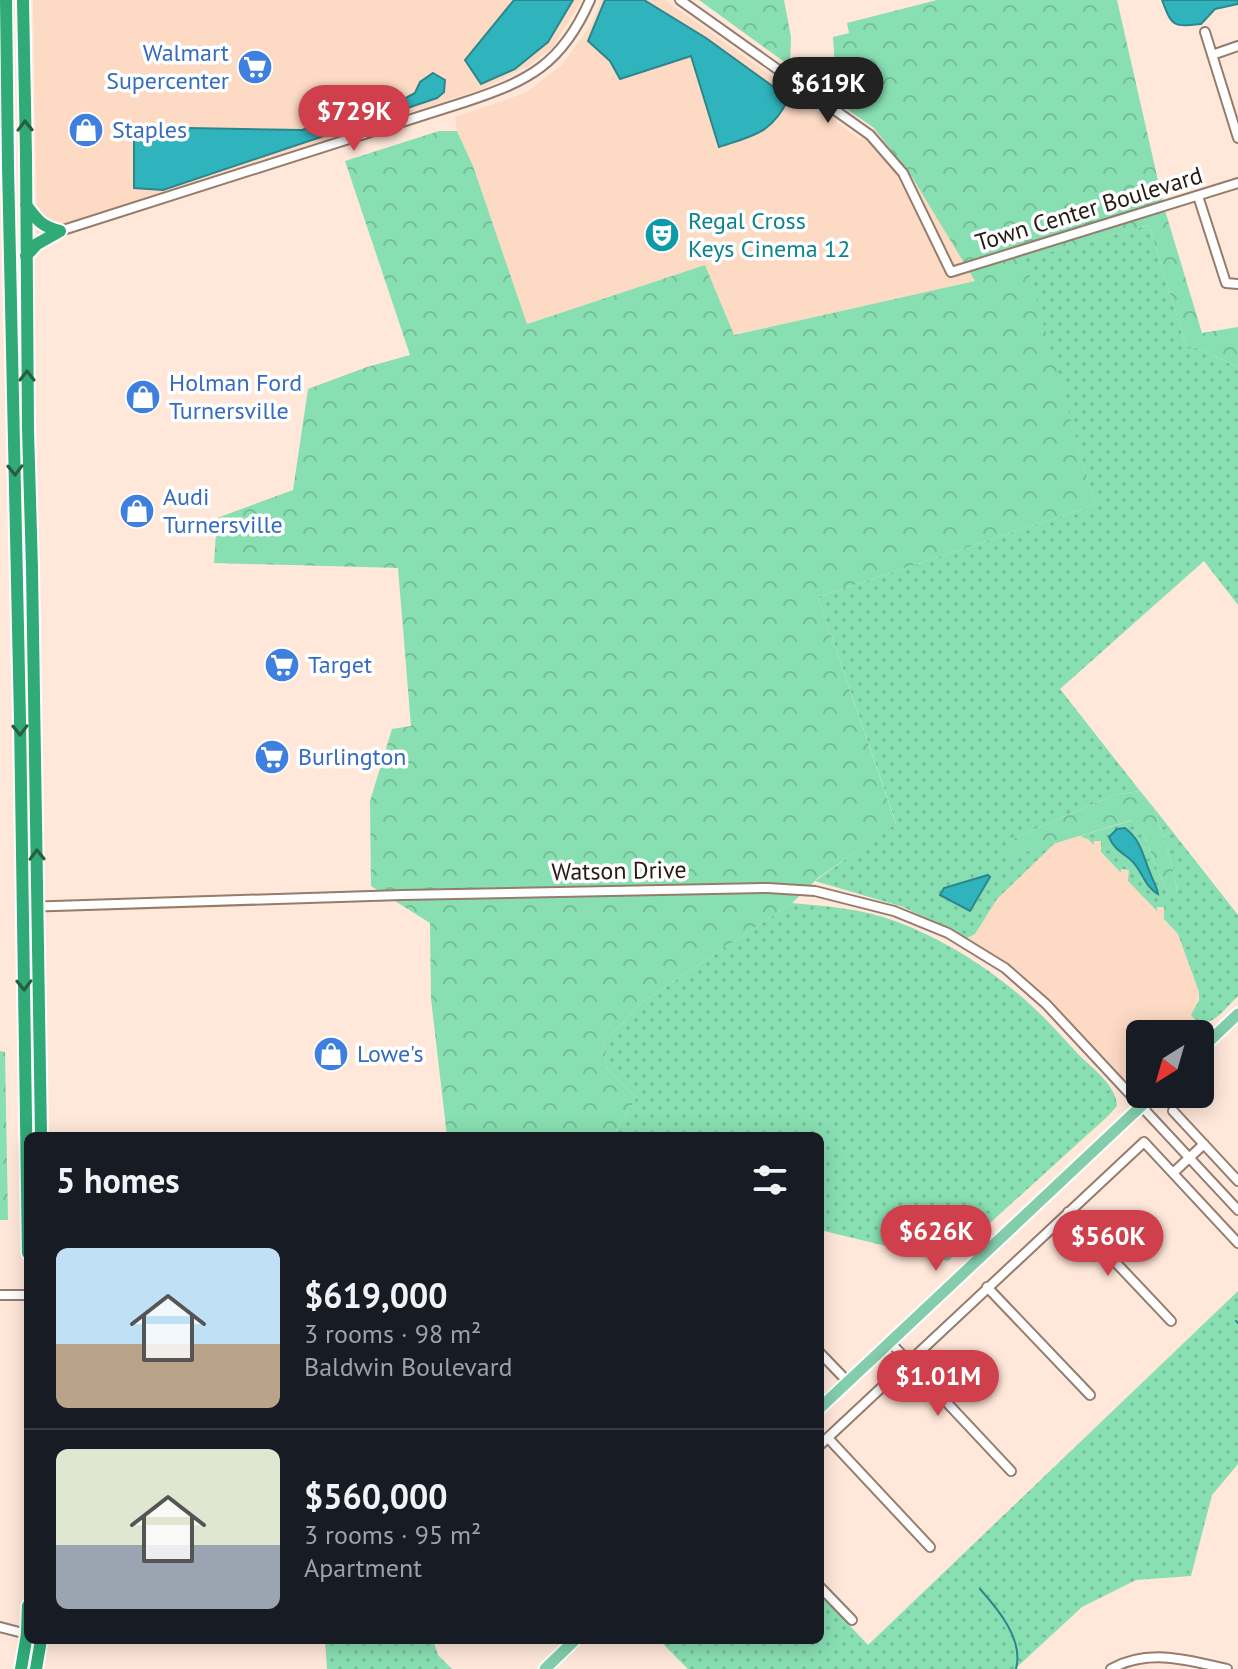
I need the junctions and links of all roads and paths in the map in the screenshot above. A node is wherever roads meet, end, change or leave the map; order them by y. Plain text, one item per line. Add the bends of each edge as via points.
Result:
1 (6, 0) edge
2 (23, 0) edge
3 (590, 0) edge
4 (680, 0) edge
5 (1205, 32) dead end
6 (1238, 46) edge
7 (1212, 55) junction
8 (1236, 125) edge
9 (1238, 138) edge
10 (1238, 183) edge
11 (1198, 196) junction
12 (26, 204) junction
13 (60, 231) junction
14 (26, 256) junction
15 (1238, 284) edge
16 (16, 520) junction
17 (32, 569) junction
18 (38, 906) junction
19 (23, 907) junction
20 (1238, 1014) edge
21 (1214, 1037) edge
22 (1126, 1090) edge
23 (1139, 1108) edge
24 (1143, 1108) edge
25 (1173, 1111) dead end
26 (27, 1132) edge
27 (41, 1132) edge
28 (1204, 1144) junction
29 (1189, 1158) junction
30 (1173, 1173) junction
31 (1238, 1181) edge
32 (1238, 1210) edge
33 (1068, 1212) junction
34 (1238, 1243) edge
35 (987, 1287) junction
36 (0, 1295) edge
37 (24, 1295) edge
38 (1171, 1321) dead end
39 (890, 1342) junction
40 (824, 1357) edge
41 (908, 1362) junction
42 (848, 1382) junction
43 (1090, 1395) dead end
44 (824, 1404) edge
45 (828, 1438) junction
46 (824, 1442) edge
47 (1011, 1471) dead end
48 (930, 1547) dead end
49 (824, 1591) edge
50 (852, 1620) dead end
51 (0, 1627) edge
52 (24, 1633) edge
53 (25, 1644) edge
54 (40, 1644) edge
55 (571, 1644) edge
56 (1201, 1666) edge
57 (21, 1669) edge
58 (36, 1669) edge
59 (545, 1669) edge
60 (1111, 1669) edge
61 (1227, 1669) edge

1 -> 16 highway
12 -> 2 highway
3 - 13 street via 565,45 525,79
4 - 11 street, Town Center Boulevard via 870,135 903,173 951,272
5 - 7 street
6 - 7 street
7 - 8 street
8 - 9 street
10 - 11 street, Town Center Boulevard
11 - 15 street via 1226,283
12 - 13 highway via 45,227
12 - 14 highway
13 - 14 highway
17 -> 14 highway
16 - 17 highway via 27,533
16 -> 19 highway
18 -> 17 highway
18 - 19 street, Watson Drive
18 - 22 street, Watson Drive via 815,891 907,916 948,933 1005,968
18 - 27 highway
19 -> 26 highway
20 - 21 main road
23 - 39 main road
24 - 29 street, Watson Drive
25 - 28 street
28 - 29 street
28 - 31 street
29 - 30 street
29 - 32 street, Watson Drive
30 - 33 street via 1144,1142
30 - 34 street
33 - 35 street
33 - 38 street
35 - 41 street
35 - 43 street
36 - 37 street
39 - 41 street
39 - 42 main road
40 - 42 street
41 - 45 street
41 - 47 street
42 - 44 main road
45 - 46 street
45 - 48 street
49 - 50 street
51 - 52 street
53 - 57 highway
54 - 58 highway
55 - 59 main road
56 - 60 street via 1161,1657
56 - 61 street

